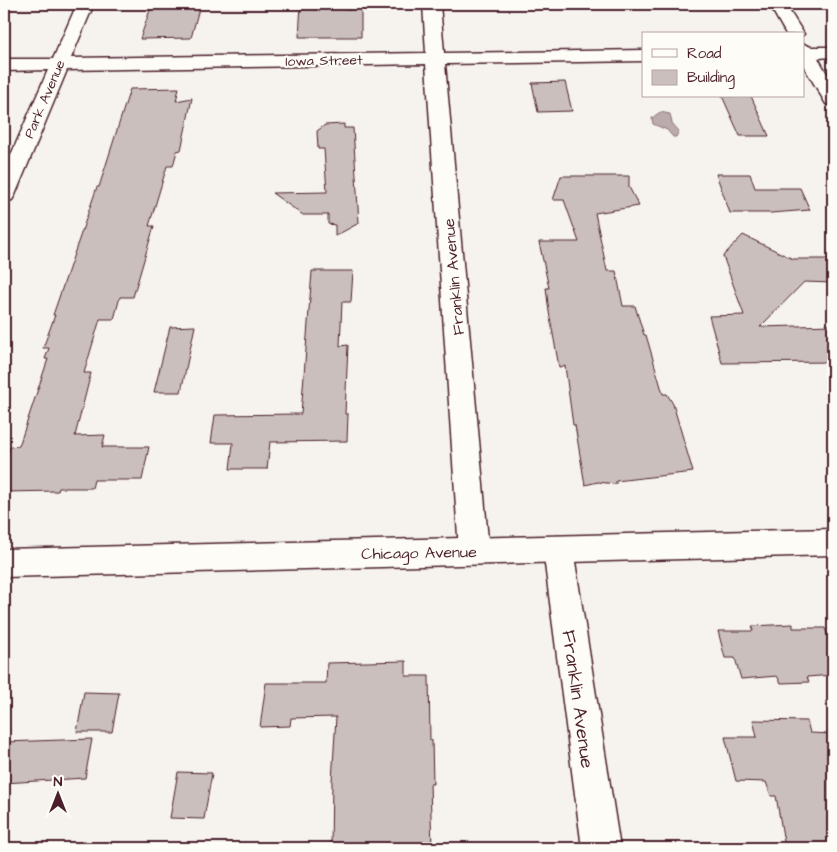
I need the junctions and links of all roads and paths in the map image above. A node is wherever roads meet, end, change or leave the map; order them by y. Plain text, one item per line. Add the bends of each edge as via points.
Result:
1 (85, 4) edge
2 (431, 4) edge
3 (777, 4) edge
4 (794, 32) edge
5 (804, 51) edge
6 (833, 52) edge
7 (642, 55) edge
8 (435, 58) junction
9 (60, 64) junction
10 (4, 65) edge
11 (833, 100) edge
12 (4, 195) edge
13 (833, 542) edge
14 (558, 549) junction
15 (474, 551) junction
16 (4, 563) edge
17 (601, 848) edge

1 - 9 street, Park Avenue
2 - 8 street, Franklin Avenue
3 - 4 street
5 - 6 street
5 - 11 street
7 - 8 street, Iowa Street
8 - 9 street, Iowa Street
8 - 15 street, Franklin Avenue
9 - 10 street, Iowa Street
9 - 12 street, Park Avenue
13 - 14 street, Chicago Avenue
14 - 15 street, Chicago Avenue
14 - 17 street, Franklin Avenue
15 - 16 street, Chicago Avenue

